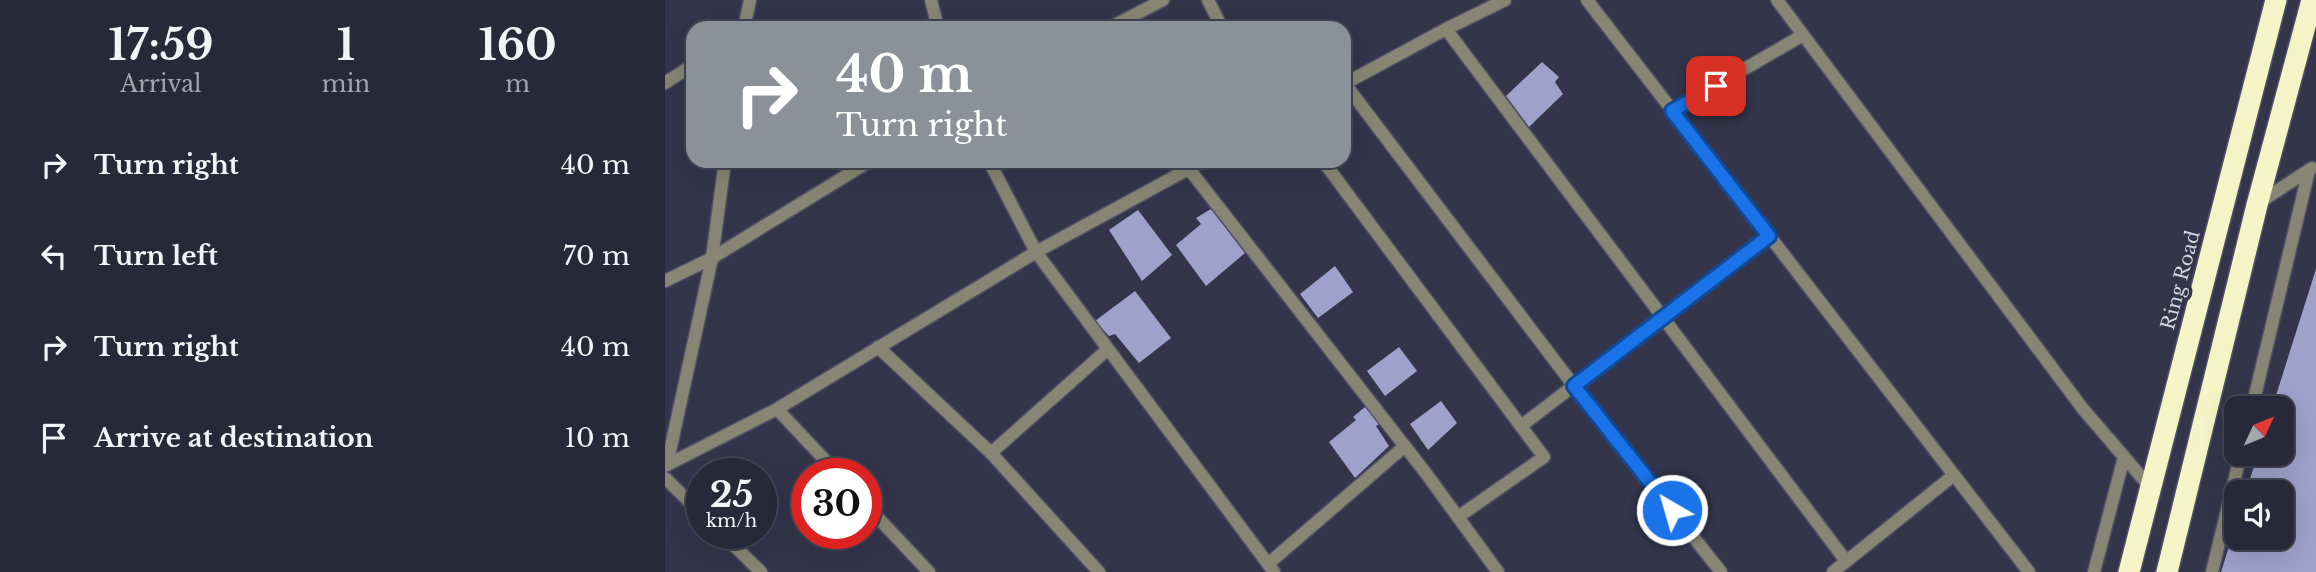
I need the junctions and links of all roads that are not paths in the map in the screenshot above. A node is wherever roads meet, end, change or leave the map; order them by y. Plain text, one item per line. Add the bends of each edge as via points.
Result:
1 (750, 0) edge
2 (931, 0) edge
3 (1163, 0) edge
4 (1208, 0) edge
5 (1505, 0) edge
6 (1587, 0) edge
7 (1777, 0) edge
8 (2276, 0) edge
9 (2312, 0) edge
10 (746, 21) edge
11 (936, 21) edge
12 (1122, 21) edge
13 (1218, 21) edge
14 (1446, 29) junction
15 (1803, 35) junction
16 (686, 70) edge
17 (1351, 80) edge
18 (665, 83) edge
19 (1351, 93) edge
20 (1672, 111) junction
21 (724, 168) edge
22 (859, 168) edge
23 (993, 168) edge
24 (1328, 168) edge
25 (2313, 168) edge
26 (1189, 169) joint
27 (2257, 205) junction
28 (1769, 236) junction
29 (1036, 252) junction
30 (712, 258) junction
31 (665, 281) edge
32 (1664, 318) junction
33 (878, 348) junction
34 (1108, 349) junction
35 (1574, 386) junction
36 (2255, 396) edge
37 (777, 409) junction
38 (1521, 426) junction
39 (1405, 446) junction
40 (991, 453) junction
41 (2124, 457) junction
42 (823, 458) edge
43 (2238, 466) edge
44 (666, 469) edge
45 (1954, 475) junction
46 (2150, 487) junction
47 (686, 494) edge
48 (1458, 517) junction
49 (882, 522) edge
50 (737, 549) edge
51 (1846, 561) junction
52 (1271, 568) edge
53 (761, 572) edge
54 (929, 572) edge
55 (1099, 572) edge
56 (1499, 572) edge
57 (1721, 572) edge
58 (1833, 572) edge
59 (2029, 572) edge
60 (2094, 572) edge
61 (2129, 572) edge
62 (2167, 572) edge
63 (2212, 572) edge

1 - 10 street
2 - 11 street
3 - 12 street
4 - 13 street
5 - 14 street
6 - 20 street
7 - 15 street
8 - 46 highway, Ring Road
9 - 27 highway
14 - 17 street
14 - 32 street
15 - 20 street
15 - 41 street via 2083,409
16 - 18 street
19 - 35 street
20 - 28 street
21 - 30 street
22 - 30 street
23 - 29 street
24 - 38 street
25 - 27 street
25 - 36 street
26 - 29 street
26 - 39 street
27 - 62 highway
28 - 32 street
28 - 45 street
29 - 33 street
29 - 34 street
30 - 31 street
30 - 44 street
32 - 35 street
32 - 51 street
33 - 37 street
33 - 40 street
34 - 40 street
34 - 52 street
35 - 38 street
35 - 57 street
37 - 42 street
37 - 44 street
38 - 48 street via 1544,457
39 - 48 street
39 - 52 street
40 - 55 street
41 - 46 street
41 - 60 street
43 - 63 street
44 - 47 street
45 - 51 street
45 - 59 street
46 - 61 highway, Ring Road
48 - 56 street
49 - 54 street
50 - 53 street
51 - 58 street

